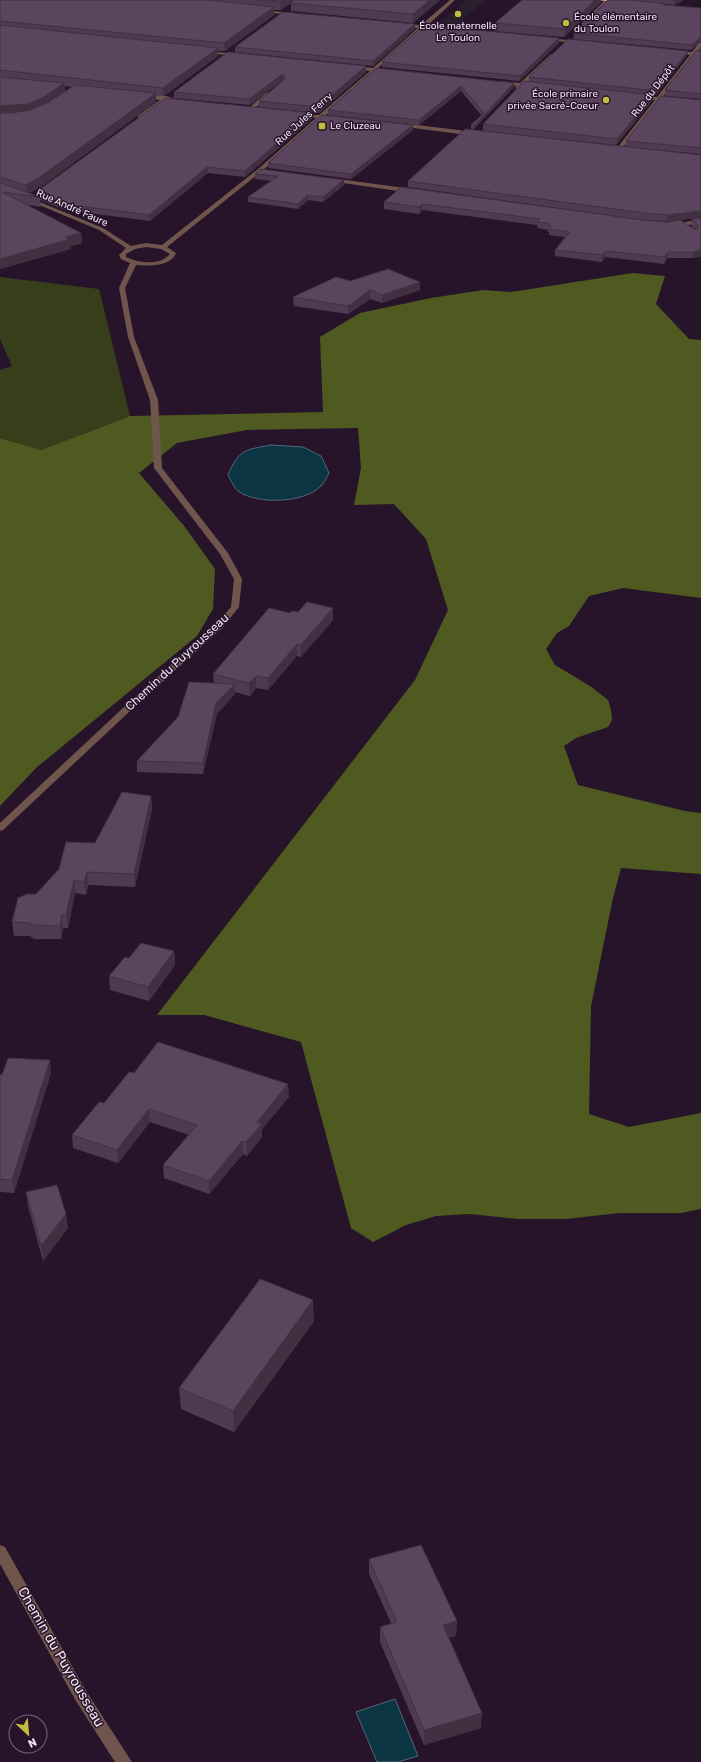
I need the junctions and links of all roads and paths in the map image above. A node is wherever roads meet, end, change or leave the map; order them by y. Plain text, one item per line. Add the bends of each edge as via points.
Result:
1 (452, 0) edge
2 (597, 0) edge
3 (607, 1) edge
4 (629, 3) edge
5 (290, 8) edge
6 (258, 11) edge
7 (282, 13) junction
8 (297, 15) edge
9 (276, 18) edge
10 (394, 24) edge
11 (422, 27) junction
12 (443, 29) edge
13 (579, 29) edge
14 (574, 34) edge
15 (540, 38) edge
16 (567, 41) junction
17 (583, 43) edge
18 (701, 44) edge
19 (561, 47) edge
20 (233, 49) edge
21 (203, 51) edge
22 (670, 51) edge
23 (555, 52) edge
24 (227, 54) junction
25 (694, 54) junction
26 (701, 54) edge
27 (242, 55) edge
28 (220, 58) edge
29 (348, 66) edge
30 (373, 69) junction
31 (396, 72) edge
32 (498, 82) edge
33 (521, 85) junction
34 (537, 86) edge
35 (272, 92) edge
36 (170, 94) edge
37 (512, 94) edge
38 (140, 96) edge
39 (631, 96) edge
40 (164, 99) junction
41 (659, 99) junction
42 (180, 101) edge
43 (680, 101) edge
44 (243, 108) edge
45 (251, 109) junction
46 (258, 110) edge
47 (294, 114) edge
48 (319, 117) junction
49 (341, 119) edge
50 (132, 122) edge
51 (396, 125) edge
52 (479, 132) edge
53 (612, 148) edge
54 (619, 149) junction
55 (627, 150) edge
56 (260, 170) junction
57 (267, 171) edge
58 (322, 179) edge
59 (416, 192) edge
60 (28, 196) edge
61 (701, 221) edge
62 (682, 224) junction
63 (667, 225) edge
64 (688, 229) edge
65 (163, 247) junction
66 (130, 248) junction
67 (134, 262) junction
68 (0, 828) edge
69 (0, 1551) edge
70 (124, 1762) edge

1 - 11 street, Rue Jules Ferry
2 - 3 main road
3 - 4 main road
3 - 13 street
5 - 7 street
6 - 7 street
7 - 8 street
7 - 9 street
10 - 11 street
11 - 12 street
11 - 30 street, Rue Jules Ferry
14 - 16 street
15 - 16 street
16 - 17 street
16 - 19 street
18 - 25 street, Rue du Dépôt
20 - 24 street
21 - 24 street
22 - 25 street
23 - 33 street
24 - 27 street
24 - 28 street
25 - 26 street
25 - 41 street, Rue du Dépôt
29 - 30 street
30 - 31 street
30 - 48 street, Rue Jules Ferry
32 - 33 street
33 - 34 street
33 - 37 street
35 - 45 street
36 - 40 street
38 - 40 street
39 - 41 street
40 - 42 street
40 - 50 street
41 - 43 street
41 - 54 street, Rue du Dépôt
44 - 45 street
45 - 46 street
47 - 48 street
48 - 49 street
48 - 56 street, Rue Jules Ferry
51 - 52 street
53 - 54 street
54 - 55 street
56 - 57 street
56 - 65 street, Rue Jules Ferry
58 - 59 street
60 - 66 street, Rue André Faure via 101,229
61 - 62 street
62 - 63 street
62 - 64 street
65 - 66 street via 146,245
65 - 67 street via 173,253 169,259 155,263
66 - 67 street via 122,255
67 - 68 street, Chemin du Puyrousseau via 122,288 132,337 154,400 158,468 224,553 238,579 235,607 220,625
69 - 70 street, Chemin du Puyrousseau via 81,1696

